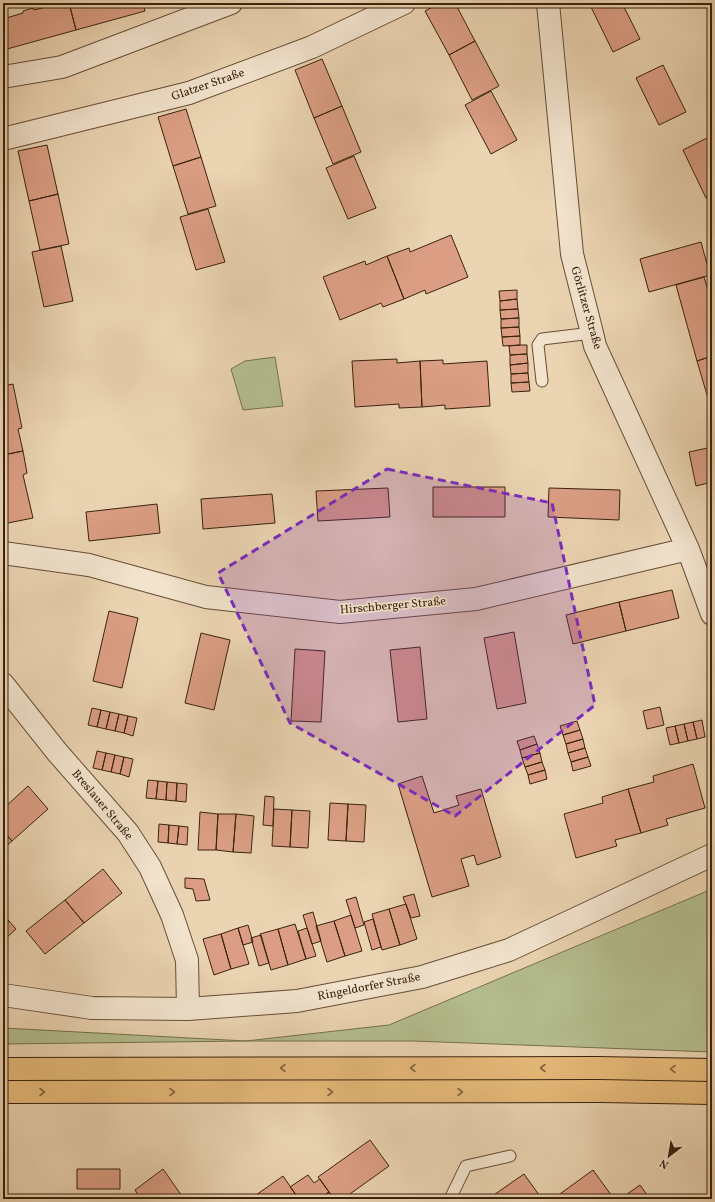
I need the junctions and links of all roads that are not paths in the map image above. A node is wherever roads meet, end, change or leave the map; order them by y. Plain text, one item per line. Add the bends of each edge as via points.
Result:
1 (231, 3) edge
2 (404, 3) edge
3 (548, 3) edge
4 (3, 77) edge
5 (3, 139) edge
6 (592, 333) junction
7 (542, 380) dead end
8 (688, 549) junction
9 (3, 554) edge
10 (712, 614) edge
11 (3, 684) edge
12 (712, 855) edge
13 (3, 995) edge
14 (188, 1009) junction
15 (3, 1069) edge
16 (712, 1070) edge
17 (3, 1092) edge
18 (712, 1093) edge
19 (510, 1156) dead end
20 (450, 1199) edge

1 - 4 street via 62,67
2 - 5 street, Glatzer Straße via 312,47 189,93
3 - 6 street, Görlitzer Straße via 572,254
6 - 7 lane via 542,339 538,345
6 - 8 street, Görlitzer Straße via 595,346
8 - 9 street, Hirschberger Straße via 476,598 340,612 206,597 89,565
8 - 10 street, Görlitzer Straße
11 - 14 street, Breslauer Straße via 57,752 128,833 150,867 172,915 187,960
12 - 14 street, Ringeldorfer Straße via 509,950 422,977 297,1001
13 - 14 street, Ringeldorfer Straße via 92,1008
16 -> 15 highway
17 -> 18 highway
19 - 20 lane via 466,1166

